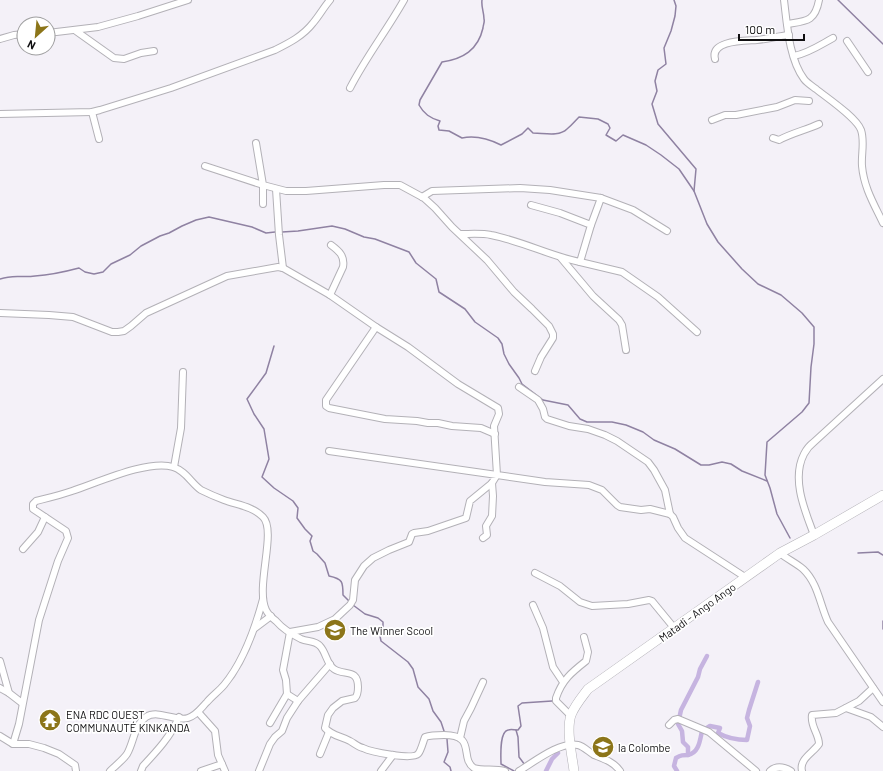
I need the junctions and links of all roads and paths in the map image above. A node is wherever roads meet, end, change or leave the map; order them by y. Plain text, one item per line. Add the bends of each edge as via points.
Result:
1 (188, 0) edge
2 (330, 0) edge
3 (404, 0) edge
4 (784, 0) edge
5 (819, 0) edge
6 (787, 24) junction
7 (76, 30) junction
8 (56, 32) edge
9 (789, 34) junction
10 (16, 35) edge
11 (833, 38) dead end
12 (0, 39) edge
13 (847, 41) dead end
14 (154, 51) dead end
15 (794, 56) junction
16 (715, 59) dead end
17 (868, 72) dead end
18 (350, 88) dead end
19 (809, 100) dead end
20 (92, 112) junction
21 (0, 114) edge
22 (712, 120) dead end
23 (819, 124) dead end
24 (99, 138) dead end
25 (773, 138) dead end
26 (256, 143) dead end
27 (205, 166) dead end
28 (263, 185) junction
29 (276, 189) junction
30 (422, 197) junction
31 (601, 198) junction
32 (263, 204) dead end
33 (531, 205) dead end
34 (883, 223) edge
35 (591, 225) junction
36 (667, 231) dead end
37 (461, 234) junction
38 (331, 245) dead end
39 (560, 258) junction
40 (580, 262) junction
41 (283, 268) junction
42 (330, 295) junction
43 (0, 313) edge
44 (376, 327) junction
45 (697, 332) dead end
46 (626, 350) dead end
47 (535, 371) dead end
48 (183, 372) dead end
49 (883, 379) edge
50 (519, 387) dead end
51 (495, 434) junction
52 (329, 451) dead end
53 (174, 467) junction
54 (497, 475) junction
55 (492, 483) junction
56 (883, 495) edge
57 (670, 514) junction
58 (45, 517) junction
59 (814, 535) junction
60 (483, 538) dead end
61 (23, 549) dead end
62 (780, 553) junction
63 (535, 573) dead end
64 (745, 577) junction
65 (263, 599) junction
66 (533, 605) dead end
67 (271, 616) junction
68 (255, 628) junction
69 (675, 628) junction
70 (290, 632) junction
71 (584, 637) dead end
72 (0, 661) edge
73 (330, 664) junction
74 (483, 682) dead end
75 (563, 682) junction
76 (0, 688) edge
77 (873, 688) junction
78 (9, 693) junction
79 (287, 694) junction
80 (298, 701) junction
81 (883, 702) edge
82 (22, 703) junction
83 (846, 708) junction
84 (198, 712) junction
85 (570, 716) junction
86 (179, 718) junction
87 (270, 723) dead end
88 (669, 725) dead end
89 (883, 727) edge
90 (329, 732) junction
91 (0, 736) edge
92 (460, 738) junction
93 (13, 744) junction
94 (570, 744) junction
95 (320, 754) dead end
96 (393, 755) junction
97 (222, 764) junction
98 (75, 768) edge
99 (81, 771) edge
100 (110, 771) edge
101 (141, 771) edge
102 (200, 771) edge
103 (225, 771) edge
104 (259, 771) edge
105 (381, 771) edge
106 (505, 771) edge
107 (519, 771) edge
108 (574, 771) edge
109 (620, 771) edge
110 (756, 771) edge
111 (770, 771) edge
112 (791, 771) edge
113 (802, 771) edge

1 - 7 street via 98,27
2 - 20 street via 303,34 274,50 147,96
3 - 18 street
4 - 6 street
5 - 6 street via 816,13 807,20
6 - 9 street
7 - 8 street
7 - 14 street via 114,58 124,59
9 - 15 street
9 - 16 street via 723,45 716,48
10 - 12 street
11 - 15 street via 811,51
13 - 17 street
15 - 34 street via 805,80 852,118 860,129 863,139 862,165 865,185
19 - 22 street via 795,100
20 - 21 street
20 - 24 street
23 - 25 street via 779,140
26 - 28 street
27 - 28 street
28 - 29 street
28 - 32 street
29 - 30 street via 306,191 400,185
29 - 41 street
30 - 31 street via 432,191 520,188
30 - 37 street
31 - 35 street
31 - 36 street via 633,210
33 - 35 street via 560,212
35 - 40 street
37 - 39 street via 490,235 524,244
37 - 47 street via 553,334
38 - 42 street via 340,252 344,267
39 - 40 street
39 - 46 street via 593,296 619,320
40 - 45 street via 622,272 658,297
41 - 42 street
41 - 43 street via 226,276 146,313 131,326 118,332 73,317
42 - 44 street
44 - 51 street via 458,384 498,408
44 - 51 street via 326,400 326,406 385,419 481,428
48 - 53 street via 181,428
49 - 59 street via 804,454 799,471 800,488
50 - 57 street via 538,400 547,419 605,435 648,462 665,490
51 - 54 street
52 - 54 street
53 - 58 street via 164,464 143,468 36,501 33,509
53 - 65 street via 186,474 201,490 254,510 264,518 267,524 268,544
54 - 55 street
54 - 57 street via 589,485 602,490 620,507 650,509
55 - 60 street via 492,516 487,524 487,535
55 - 70 street via 470,501 466,518 414,533 409,542 389,550 364,566 355,580 353,600 335,619 318,627
56 - 59 highway, Matadi - Ango Ango
57 - 64 street via 685,538
58 - 61 street via 38,532
58 - 82 street via 66,531 68,538 39,620
59 - 62 highway, Matadi - Ango Ango
62 - 64 highway, Matadi - Ango Ango
62 - 77 street via 810,578 828,622
63 - 69 street via 560,586 586,605 652,601
64 - 69 highway, Matadi - Ango Ango
65 - 67 street
65 - 68 street
66 - 75 street via 543,628 553,667
67 - 68 street
67 - 70 street
68 - 84 street via 231,676
69 - 85 highway, Matadi - Ango Ango via 588,689
70 - 73 street via 300,639 316,642
70 - 79 street via 283,670
71 - 75 street via 588,652 586,661 573,670
72 - 78 street
73 - 80 street
73 - 90 street via 335,670 355,676 358,690 355,698 342,701 333,708 325,728
74 - 92 street via 464,721
75 - 85 street via 556,701
76 - 78 street
77 - 81 street
77 - 83 street via 859,701
78 - 82 street
79 - 80 street
79 - 87 street
80 - 104 street via 282,731 270,744
82 - 93 street
83 - 89 street via 871,717
83 - 113 street via 836,713 812,715 812,724 819,744 802,762
84 - 86 street via 186,719
84 - 97 street via 215,731 218,755
85 - 94 highway
86 - 100 street via 164,715 145,717 134,733 132,745 125,756
86 - 101 street via 167,739
88 - 110 street via 678,719 709,732
90 - 95 street
90 - 96 street via 362,748
91 - 93 street
92 - 96 street via 449,735 428,736 425,737 417,755
92 - 106 street via 464,742 472,767 486,771
93 - 98 street via 29,744 44,748 59,754
94 - 107 street via 547,753
94 - 108 highway
94 - 109 street via 581,745 586,751 608,761
96 - 105 street
97 - 102 street
97 - 103 street
98 - 99 street
111 - 112 street via 777,767

